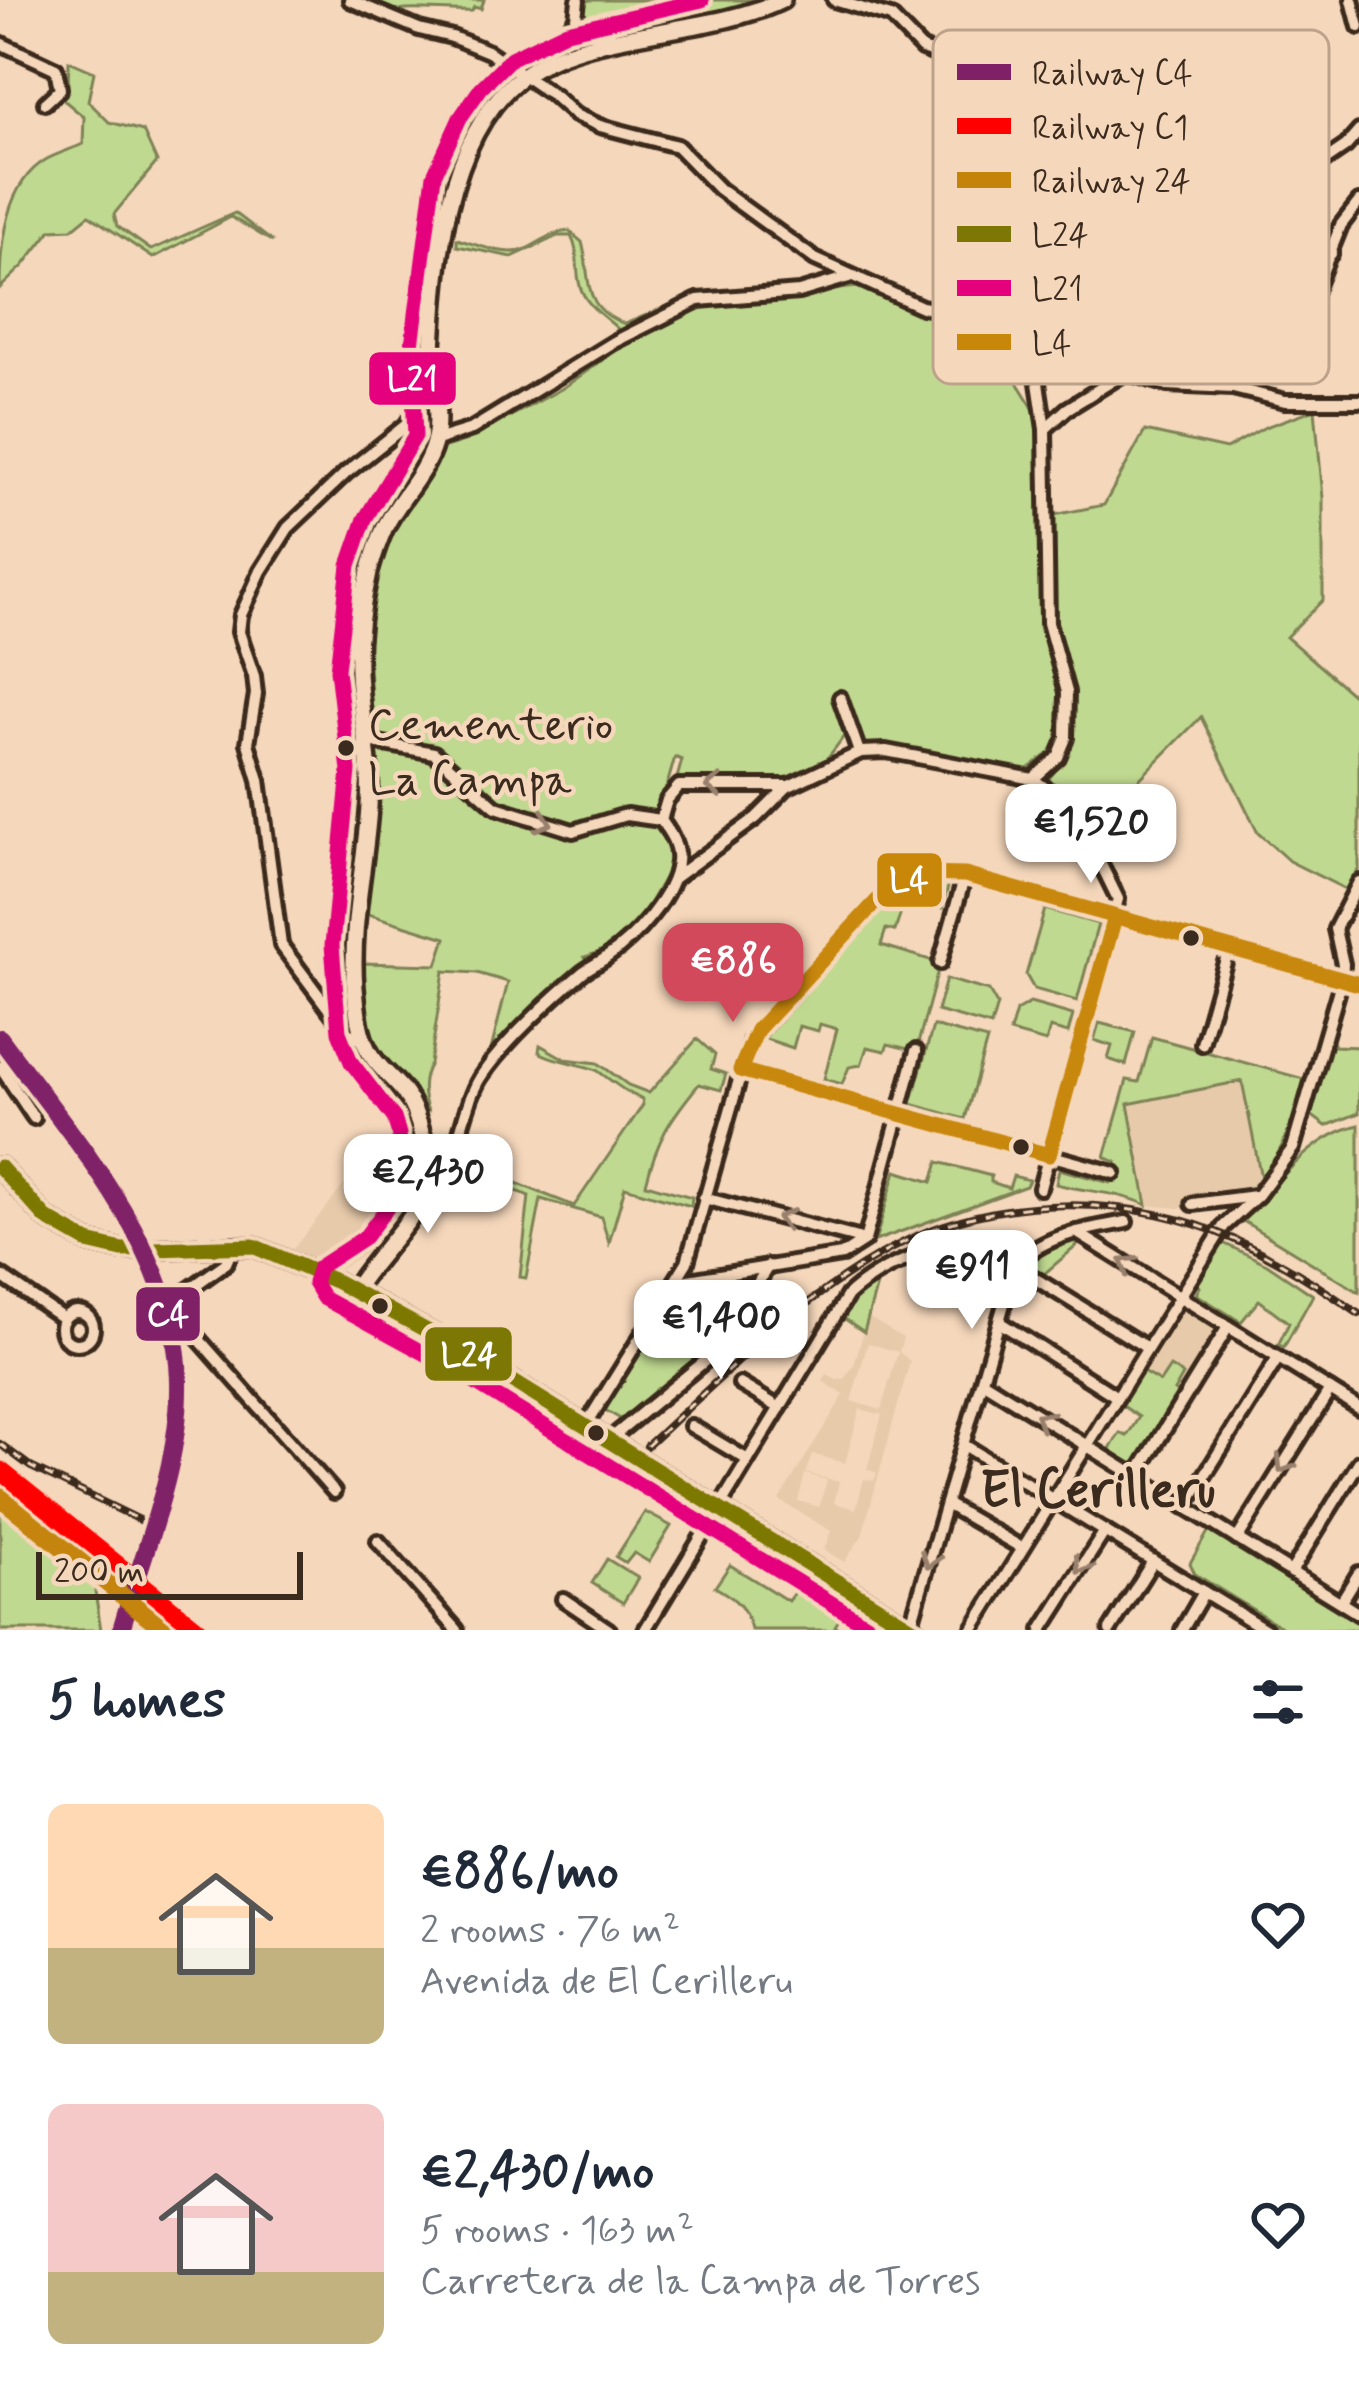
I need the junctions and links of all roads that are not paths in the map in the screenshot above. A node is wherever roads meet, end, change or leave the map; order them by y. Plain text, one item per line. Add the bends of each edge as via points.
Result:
1 (350, 0) edge
2 (578, 0) edge
3 (782, 0) edge
4 (834, 0) edge
5 (1352, 0) edge
6 (1359, 27) edge
7 (619, 42) junction
8 (0, 43) edge
9 (933, 53) edge
10 (522, 76) junction
11 (45, 103) dead end
12 (1359, 131) edge
13 (1329, 158) edge
14 (1359, 202) edge
15 (1331, 254) joint
16 (1329, 259) edge
17 (849, 277) junction
18 (933, 309) edge
19 (433, 383) junction
20 (1037, 384) edge
21 (1108, 384) edge
22 (1238, 384) edge
23 (1359, 401) edge
24 (1045, 429) junction
25 (436, 440) junction
26 (840, 698) dead end
27 (367, 741) junction
28 (859, 752) junction
29 (1033, 778) junction
30 (789, 786) junction
31 (661, 820) junction
32 (965, 875) junction
33 (674, 878) junction
34 (1359, 882) edge
35 (1115, 917) junction
36 (1229, 948) junction
37 (940, 963) dead end
38 (1342, 980) junction
39 (1359, 984) edge
40 (365, 1042) junction
41 (1202, 1044) dead end
42 (916, 1051) dead end
43 (0, 1067) edge
44 (740, 1070) junction
45 (899, 1114) junction
46 (34, 1118) dead end
47 (1049, 1155) junction
48 (0, 1167) edge
49 (1114, 1173) dead end
50 (1040, 1188) dead end
51 (426, 1189) junction
52 (1258, 1195) junction
53 (704, 1198) junction
54 (1193, 1204) dead end
55 (1126, 1222) dead end
56 (1076, 1232) junction
57 (841, 1233) junction
58 (865, 1240) junction
59 (234, 1244) junction
60 (379, 1252) junction
61 (842, 1255) junction
62 (687, 1262) junction
63 (1018, 1263) junction
64 (768, 1265) junction
65 (0, 1275) edge
66 (706, 1277) junction
67 (335, 1281) junction
68 (676, 1282) junction
69 (354, 1291) junction
70 (1179, 1296) junction
71 (64, 1319) dead end
72 (999, 1322) junction
73 (1228, 1327) junction
74 (1147, 1348) junction
75 (1278, 1358) junction
76 (982, 1381) junction
77 (740, 1384) dead end
78 (1330, 1390) junction
79 (1117, 1397) junction
80 (780, 1408) junction
81 (1359, 1408) edge
82 (691, 1426) dead end
83 (603, 1436) junction
84 (964, 1445) junction
85 (1086, 1446) junction
86 (748, 1460) junction
87 (1359, 1462) edge
88 (1136, 1476) junction
89 (334, 1492) dead end
90 (1053, 1499) junction
91 (946, 1504) junction
92 (1185, 1507) junction
93 (718, 1508) junction
94 (1105, 1531) junction
95 (1238, 1539) junction
96 (378, 1541) dead end
97 (1022, 1548) junction
98 (1153, 1561) junction
99 (1291, 1572) junction
100 (1359, 1573) edge
101 (1204, 1592) junction
102 (563, 1599) dead end
103 (1341, 1603) junction
104 (1359, 1614) edge
105 (1259, 1628) edge
106 (912, 1629) edge
107 (457, 1630) edge
108 (609, 1630) edge
109 (645, 1630) edge
110 (972, 1630) edge
111 (1042, 1630) edge
112 (1110, 1630) edge
113 (1182, 1630) edge

1 - 10 street via 489,52
2 - 7 street via 567,31
3 - 7 street
4 - 9 street via 891,17
5 - 6 street
7 - 10 street via 573,51
8 - 11 street via 56,69 60,89
10 - 17 street via 575,116 677,146 765,225
10 - 19 street via 477,130 455,179
12 - 13 street
14 - 15 street
15 - 16 street
17 - 18 street
17 - 25 street via 799,292 698,300 472,429
19 - 25 street
19 - 40 street via 406,425 288,528 238,632 252,662 248,743 280,946 346,1032
20 - 24 street
21 - 24 street
22 - 23 street via 1285,401
24 - 29 street via 1048,622 1068,718 1058,757
25 - 27 street via 384,528 369,572 358,670
26 - 28 street
27 -> 31 street via 434,753 496,807 573,831 626,815
27 - 40 street via 369,808 352,945
28 - 29 street
28 - 30 street
29 - 35 street via 1083,828 1118,899
30 -> 31 street via 679,786
30 - 33 street
31 - 33 street via 676,847
32 - 35 street
32 - 37 street
32 - 44 street via 920,874 884,893 757,1030
33 - 51 street via 633,934 507,1044 481,1077 448,1173
34 - 38 street via 1335,929
35 - 36 street
35 - 47 street
36 - 38 street
36 - 41 street
38 - 39 street
38 - 52 street via 1293,1148
40 - 51 street via 413,1110
42 - 45 street
43 - 46 street
44 - 45 street
44 - 53 street
45 - 47 street
45 - 58 street
47 - 49 street
47 - 50 street
48 - 59 street via 56,1226 88,1242 122,1250
51 - 60 street
52 - 54 street
52 - 70 street via 1224,1226
57 -> 53 street
53 - 62 street
55 - 56 street
56 - 63 street
70 -> 56 street
57 - 58 street
57 - 61 street
58 - 61 street
59 - 67 street via 263,1248
59 - 89 street via 226,1263 180,1296 182,1321
60 - 67 street
60 - 69 street
61 - 64 street
62 - 66 street
62 - 68 street
63 - 72 street
63 - 74 street
63 - 80 street via 1019,1245 1010,1240 919,1253 880,1272 848,1295
64 - 66 street
64 - 83 street via 717,1351
65 - 71 street
66 - 68 street
67 - 69 street
68 - 83 street
69 - 83 street
70 - 73 street
70 - 74 street
72 - 76 street
72 - 79 street
73 - 75 street
73 - 88 street
74 - 79 street
75 - 78 street
75 - 92 street
76 - 84 street
85 -> 76 street
77 - 80 street
78 - 81 street
78 -> 95 street
79 - 85 street
80 - 86 street
82 - 86 street
83 - 93 street
84 - 90 street
84 - 91 street
85 - 88 street
85 - 90 street
86 - 93 street
87 - 99 street
88 - 92 street
90 - 94 street
90 - 97 street
91 - 97 street
91 -> 106 street
92 - 95 street
93 - 106 street
93 - 109 street
94 - 98 street
94 -> 111 street
95 - 99 street
96 - 107 street
97 - 110 street
98 - 101 street
98 - 112 street
99 - 103 street
100 - 103 street
101 - 105 street
101 - 113 street
102 - 108 street
103 - 104 street

